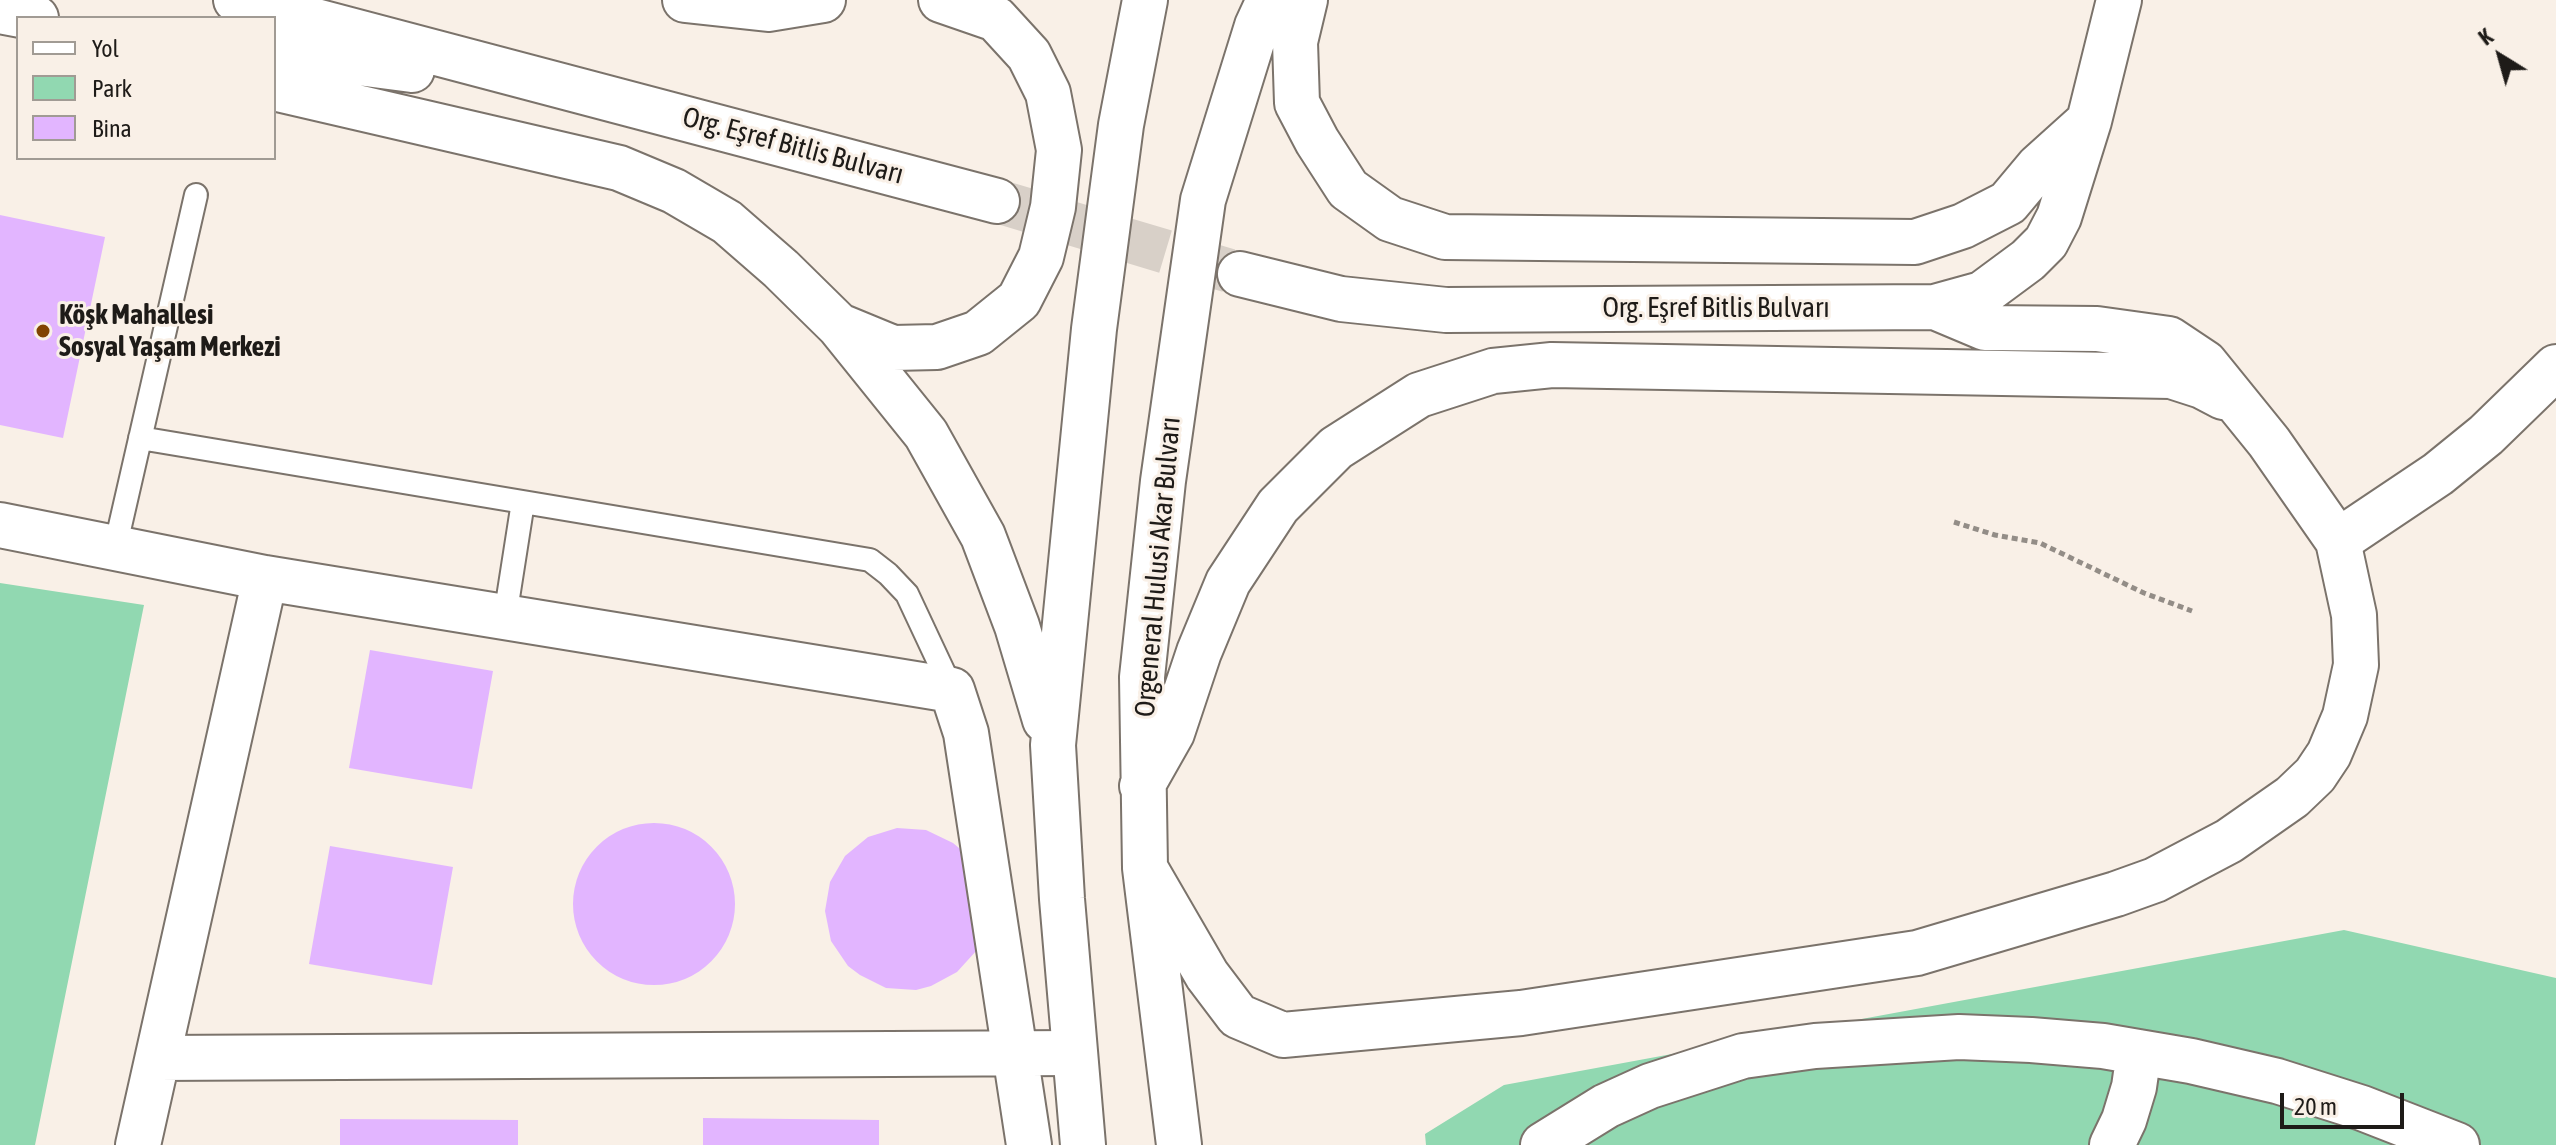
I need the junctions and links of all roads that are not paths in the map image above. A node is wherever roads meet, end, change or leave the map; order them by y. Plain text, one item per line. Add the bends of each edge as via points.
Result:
1 (236, 0) edge
2 (685, 0) edge
3 (823, 0) edge
4 (941, 0) edge
5 (1145, 0) edge
6 (1269, 0) edge
7 (1305, 0) edge
8 (2119, 0) edge
9 (0, 11) edge
10 (26, 16) edge
11 (276, 52) edge
12 (276, 88) edge
13 (589, 92) junction
14 (2089, 121) junction
15 (196, 195) dead end
16 (997, 201) tunnel mouth
17 (1240, 274) tunnel mouth
18 (1935, 307) junction
19 (839, 326) junction
20 (2556, 367) edge
21 (2243, 408) junction
22 (140, 438) junction
23 (523, 502) junction
24 (0, 525) edge
25 (2338, 541) junction
26 (115, 548) junction
27 (265, 578) junction
28 (505, 617) junction
29 (952, 690) junction
30 (1053, 745) junction
31 (1142, 786) junction
32 (1145, 868) junction
33 (2139, 1052) junction
34 (1015, 1053) junction
35 (1074, 1053) junction
36 (158, 1058) junction
37 (138, 1145) edge
38 (1029, 1145) edge
39 (1083, 1145) edge
40 (1179, 1145) edge
41 (1543, 1145) edge
42 (2112, 1145) edge
43 (2457, 1145) edge

1 - 13 main road, Org. Eşref Bitlis Bulvarı
2 - 3 main road via 768,9
4 - 19 main road via 996,19 1029,55 1048,93 1059,150 1041,257 1019,300 978,333 937,347 893,348
5 - 30 main road via 1121,125 1094,329
6 - 31 main road, Orgeneral Hulusi Akar Bulvarı via 1203,200 1152,572 1142,677
7 - 14 main road via 1295,42 1297,103 1317,141 1348,189 1390,219 1445,237 1915,242 2008,203
8 - 14 main road, Org. Eşref Bitlis Bulvarı
9 - 10 main road
11 - 13 main road, Org. Eşref Bitlis Bulvarı
12 - 19 main road via 619,168 674,191 727,222
13 - 16 main road, Org. Eşref Bitlis Bulvarı
14 - 18 main road, Org. Eşref Bitlis Bulvarı via 2046,242 1982,294
15 - 22 lane
17 - 18 main road, Org. Eşref Bitlis Bulvarı via 1341,299 1446,310
18 - 21 main road via 1985,328 2097,329 2169,339 2205,363
19 - 30 main road via 926,434 983,536
20 - 25 main road via 2438,474
21 - 25 main road
21 - 31 main road via 2171,376 1568,365 1493,371 1419,395 1336,448 1278,506 1228,582 1172,733
22 - 23 lane
22 - 26 lane
23 - 28 lane
23 - 29 lane via 870,560 907,594
24 - 26 main road
25 - 32 main road via 2354,615 2356,665 2339,734 2315,775 2229,841 2155,880 1917,953 1521,1013 1283,1035 1238,1016 1207,975
26 - 27 main road
27 - 28 main road
27 - 36 main road
28 - 29 main road
29 - 34 main road via 966,733
30 - 35 main road
31 - 32 main road, Orgeneral Hulusi Akar Bulvarı
32 - 40 main road, Orgeneral Hulusi Akar Bulvarı
33 - 41 main road via 1959,1037 1779,1050 1650,1086
33 - 42 main road via 2134,1087
33 - 43 main road via 2277,1081
34 - 35 main road
34 - 36 main road
34 - 38 main road
35 - 39 main road
36 - 37 main road

